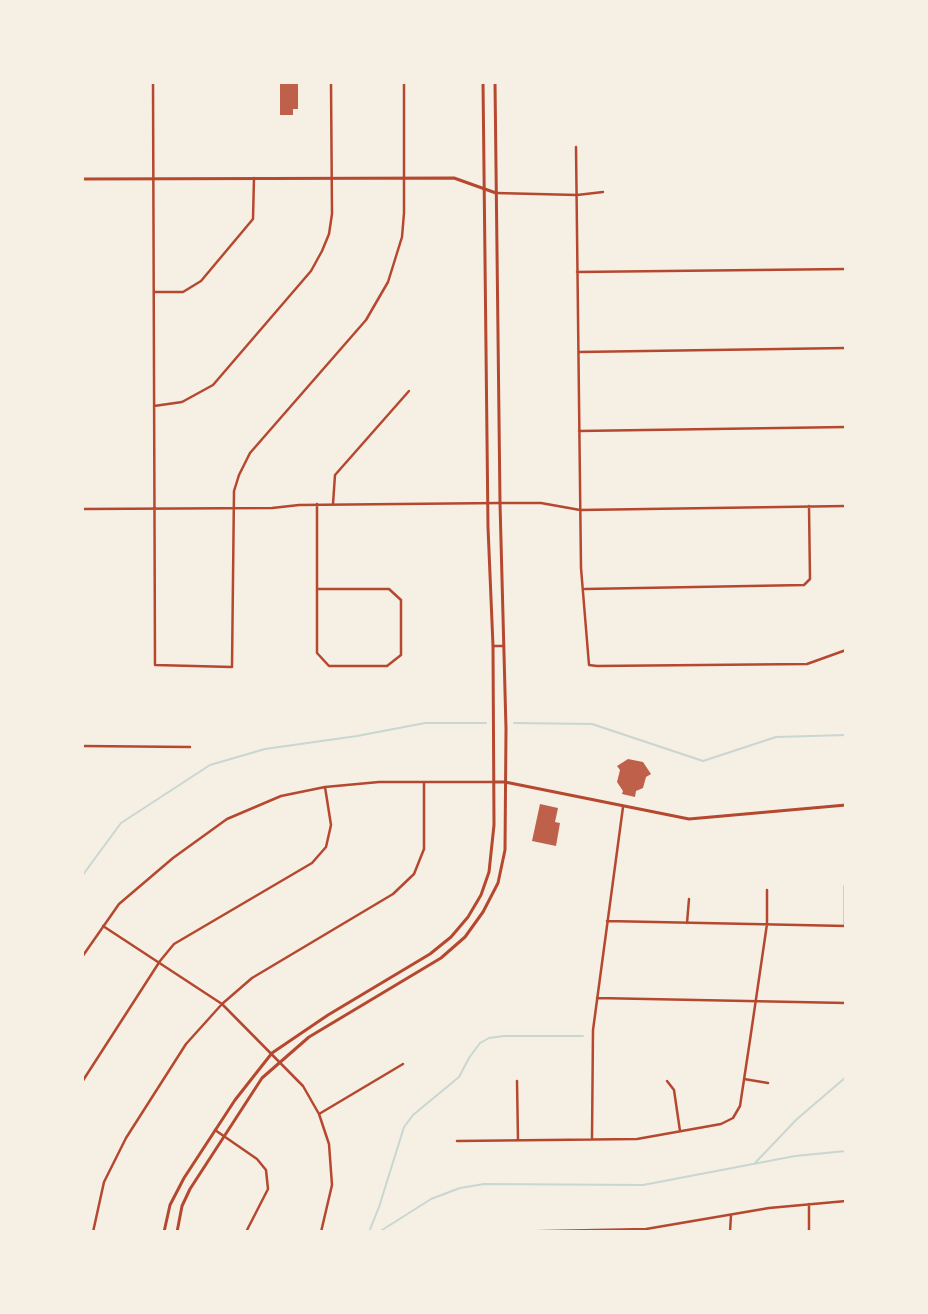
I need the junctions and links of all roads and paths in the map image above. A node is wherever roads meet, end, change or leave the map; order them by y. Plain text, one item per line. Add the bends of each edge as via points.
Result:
1 (153, 82) edge
2 (331, 82) edge
3 (404, 82) edge
4 (483, 82) edge
5 (495, 82) edge
6 (576, 147) dead end
7 (331, 177) junction
8 (404, 177) junction
9 (154, 178) junction
10 (254, 178) junction
11 (82, 179) edge
12 (484, 189) junction
13 (604, 192) dead end
14 (496, 193) junction
15 (577, 195) junction
16 (846, 269) edge
17 (578, 272) junction
18 (154, 292) junction
19 (846, 348) edge
20 (579, 352) junction
21 (409, 391) dead end
22 (154, 406) junction
23 (846, 427) edge
24 (579, 430) junction
25 (488, 503) junction
26 (500, 503) junction
27 (316, 504) junction
28 (333, 504) junction
29 (809, 506) junction
30 (846, 506) edge
31 (233, 508) junction
32 (82, 509) edge
33 (156, 509) junction
34 (580, 510) junction
35 (317, 589) junction
36 (584, 589) junction
37 (493, 646) junction
38 (503, 646) junction
39 (846, 650) edge
40 (82, 746) edge
41 (190, 747) dead end
42 (424, 782) junction
43 (494, 782) junction
44 (505, 782) junction
45 (325, 787) junction
46 (846, 805) edge
47 (623, 807) junction
48 (845, 886) edge
49 (767, 890) dead end
50 (689, 899) dead end
51 (607, 921) junction
52 (687, 924) junction
53 (767, 924) junction
54 (103, 926) junction
55 (845, 926) edge
56 (82, 957) edge
57 (160, 961) junction
58 (399, 972) junction
59 (404, 980) junction
60 (597, 998) junction
61 (756, 1002) junction
62 (846, 1003) edge
63 (222, 1004) junction
64 (272, 1053) junction
65 (280, 1060) junction
66 (403, 1064) dead end
67 (744, 1079) junction
68 (517, 1081) dead end
69 (667, 1081) dead end
70 (82, 1082) edge
71 (768, 1083) dead end
72 (319, 1114) junction
73 (215, 1130) junction
74 (680, 1131) junction
75 (224, 1136) junction
76 (592, 1139) junction
77 (518, 1140) junction
78 (457, 1141) dead end
79 (846, 1201) edge
80 (809, 1204) junction
81 (730, 1215) junction
82 (93, 1232) edge
83 (164, 1232) edge
84 (178, 1232) edge
85 (246, 1232) edge
86 (321, 1232) edge
87 (498, 1232) edge
88 (730, 1232) edge
89 (809, 1232) edge

1 - 9 street
2 - 7 street
3 - 8 street
4 - 12 main road
5 - 14 main road
6 - 15 street
7 - 8 main road
7 - 10 main road
7 - 22 street via 329,234 311,272 213,385 182,402
8 - 12 main road via 454,178
8 - 31 street via 402,238 388,282 366,320 250,453 234,491
9 - 10 main road
9 - 11 main road
9 - 18 street
10 - 18 street via 253,219 201,281 183,292
12 - 14 main road
12 - 25 main road
13 - 15 street
14 - 15 street
14 - 26 main road
15 - 17 street
16 - 17 street
17 - 20 street
18 - 22 street
19 - 20 street
20 - 24 street
21 - 28 street via 335,475
22 - 33 street
23 - 24 street
24 - 34 street
25 - 26 street
25 - 28 street
25 - 37 main road
26 - 34 street via 541,503
26 - 38 main road
27 - 28 street
27 - 31 street
27 - 35 street
29 - 30 street
29 - 34 street
29 - 36 street via 810,579 804,585
31 - 33 street
31 - 33 street via 232,667 155,666
32 - 33 street
34 - 36 street
35 - 35 street via 317,653 329,666 387,666 401,655 401,600 389,589
36 - 39 street via 589,665 807,664
37 - 38 street
37 - 43 main road
38 - 44 main road
40 - 41 street
42 - 43 street
42 - 45 street
42 - 63 street via 424,848 414,874 394,894 252,978
43 - 44 main road
43 - 58 main road via 494,848 481,895 451,937
44 - 47 main road
44 - 59 main road via 504,850 498,883 465,937 441,958
45 - 54 street via 281,796 227,819 173,858 119,904
45 - 57 street via 331,825 326,847 312,863 174,944
46 - 47 main road via 689,819
47 - 51 street
48 - 55 street
49 - 53 street
50 - 52 street
51 - 52 street
51 - 60 street
52 - 53 street
53 - 55 street
53 - 61 street
54 - 56 street
54 - 57 street
57 - 63 street
57 - 70 street
58 - 59 street
58 - 64 main road
59 - 65 main road via 309,1037
60 - 61 street
60 - 76 street via 592,1038
61 - 62 street
61 - 67 street
63 - 64 street
63 - 82 street via 186,1044 126,1138 104,1182
64 - 65 street
64 - 73 main road
65 - 72 street via 304,1086
65 - 75 main road via 262,1078
66 - 72 street
67 - 71 street
67 - 74 street via 740,1106 734,1118 721,1124
68 - 77 street
69 - 74 street via 674,1090
72 - 86 street via 329,1144 332,1185
73 - 75 street
73 - 83 main road via 170,1205
74 - 76 street via 637,1139
75 - 84 main road via 190,1189 182,1206
75 - 85 street via 257,1159 266,1170 268,1189
76 - 77 street
77 - 78 street
79 - 80 street
80 - 81 street
80 - 89 street
81 - 87 street via 646,1229
81 - 88 street

